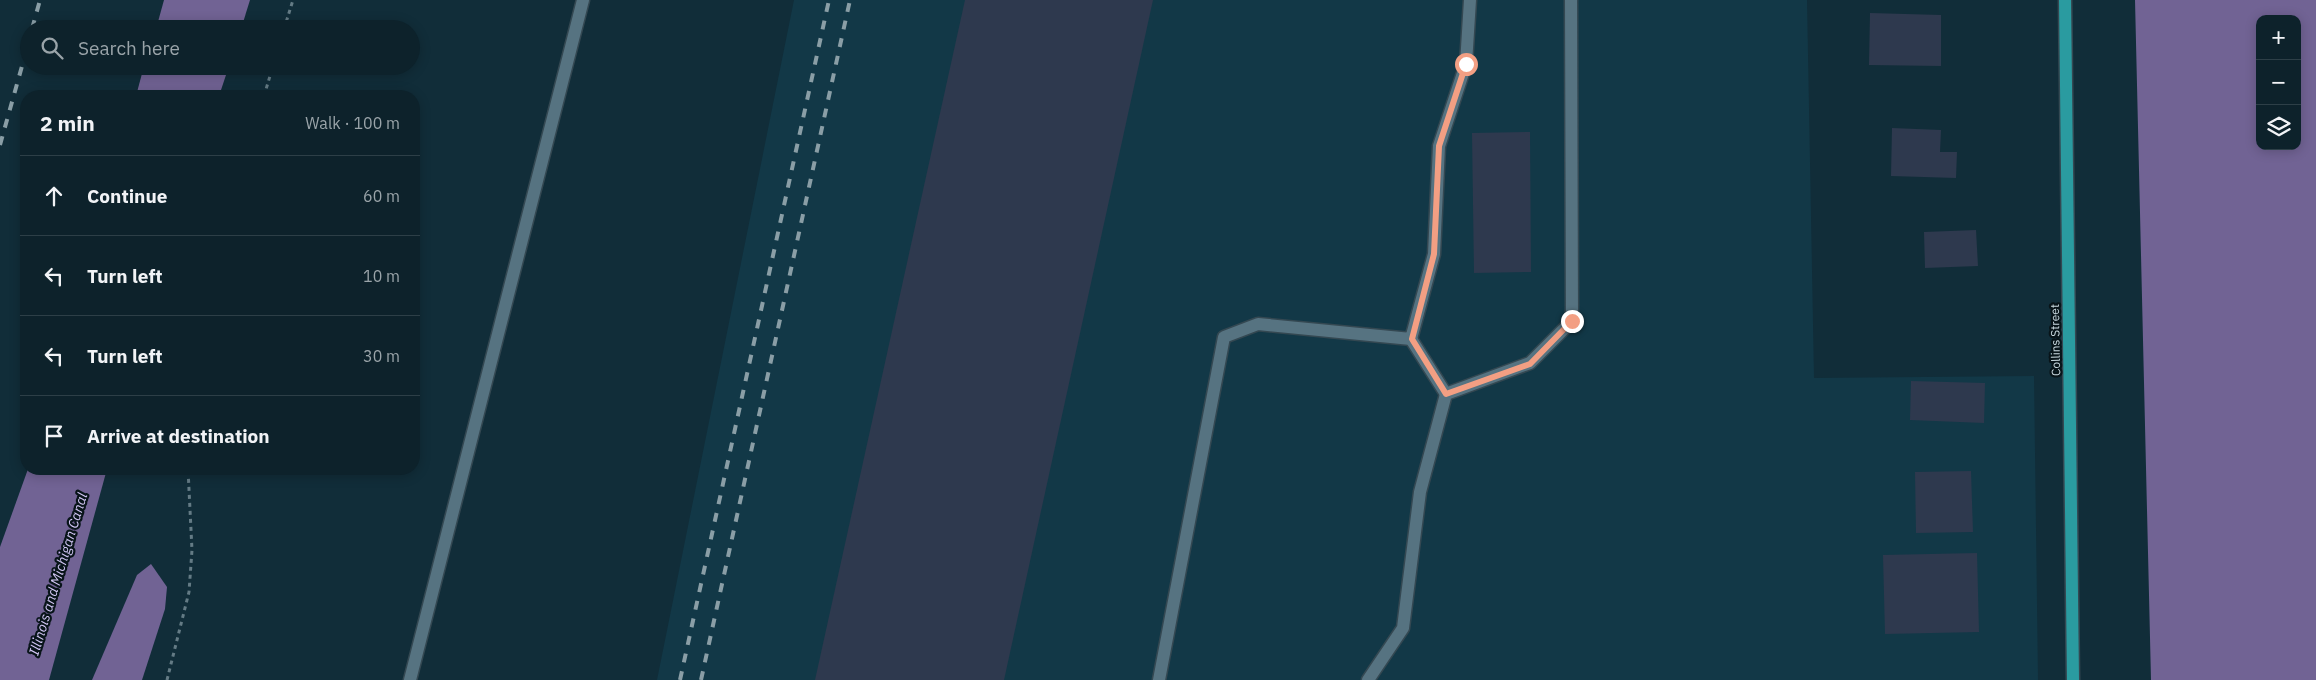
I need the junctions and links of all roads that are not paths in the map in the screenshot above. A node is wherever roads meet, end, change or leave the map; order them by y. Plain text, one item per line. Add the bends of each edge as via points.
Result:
1 (582, 0) edge
2 (1470, 0) edge
3 (1571, 0) edge
4 (2064, 0) edge
5 (1412, 339) junction
6 (1446, 394) junction
7 (410, 680) edge
8 (1159, 680) edge
9 (1368, 680) edge
10 (2073, 680) edge

1 - 7 lane
2 - 5 lane via 1466,64 1439,146 1434,254
3 - 6 lane via 1572,321 1530,364
4 - 10 main road, Collins Street
5 - 6 lane
5 - 8 lane via 1258,324 1224,337
6 - 9 lane via 1420,492 1403,628

